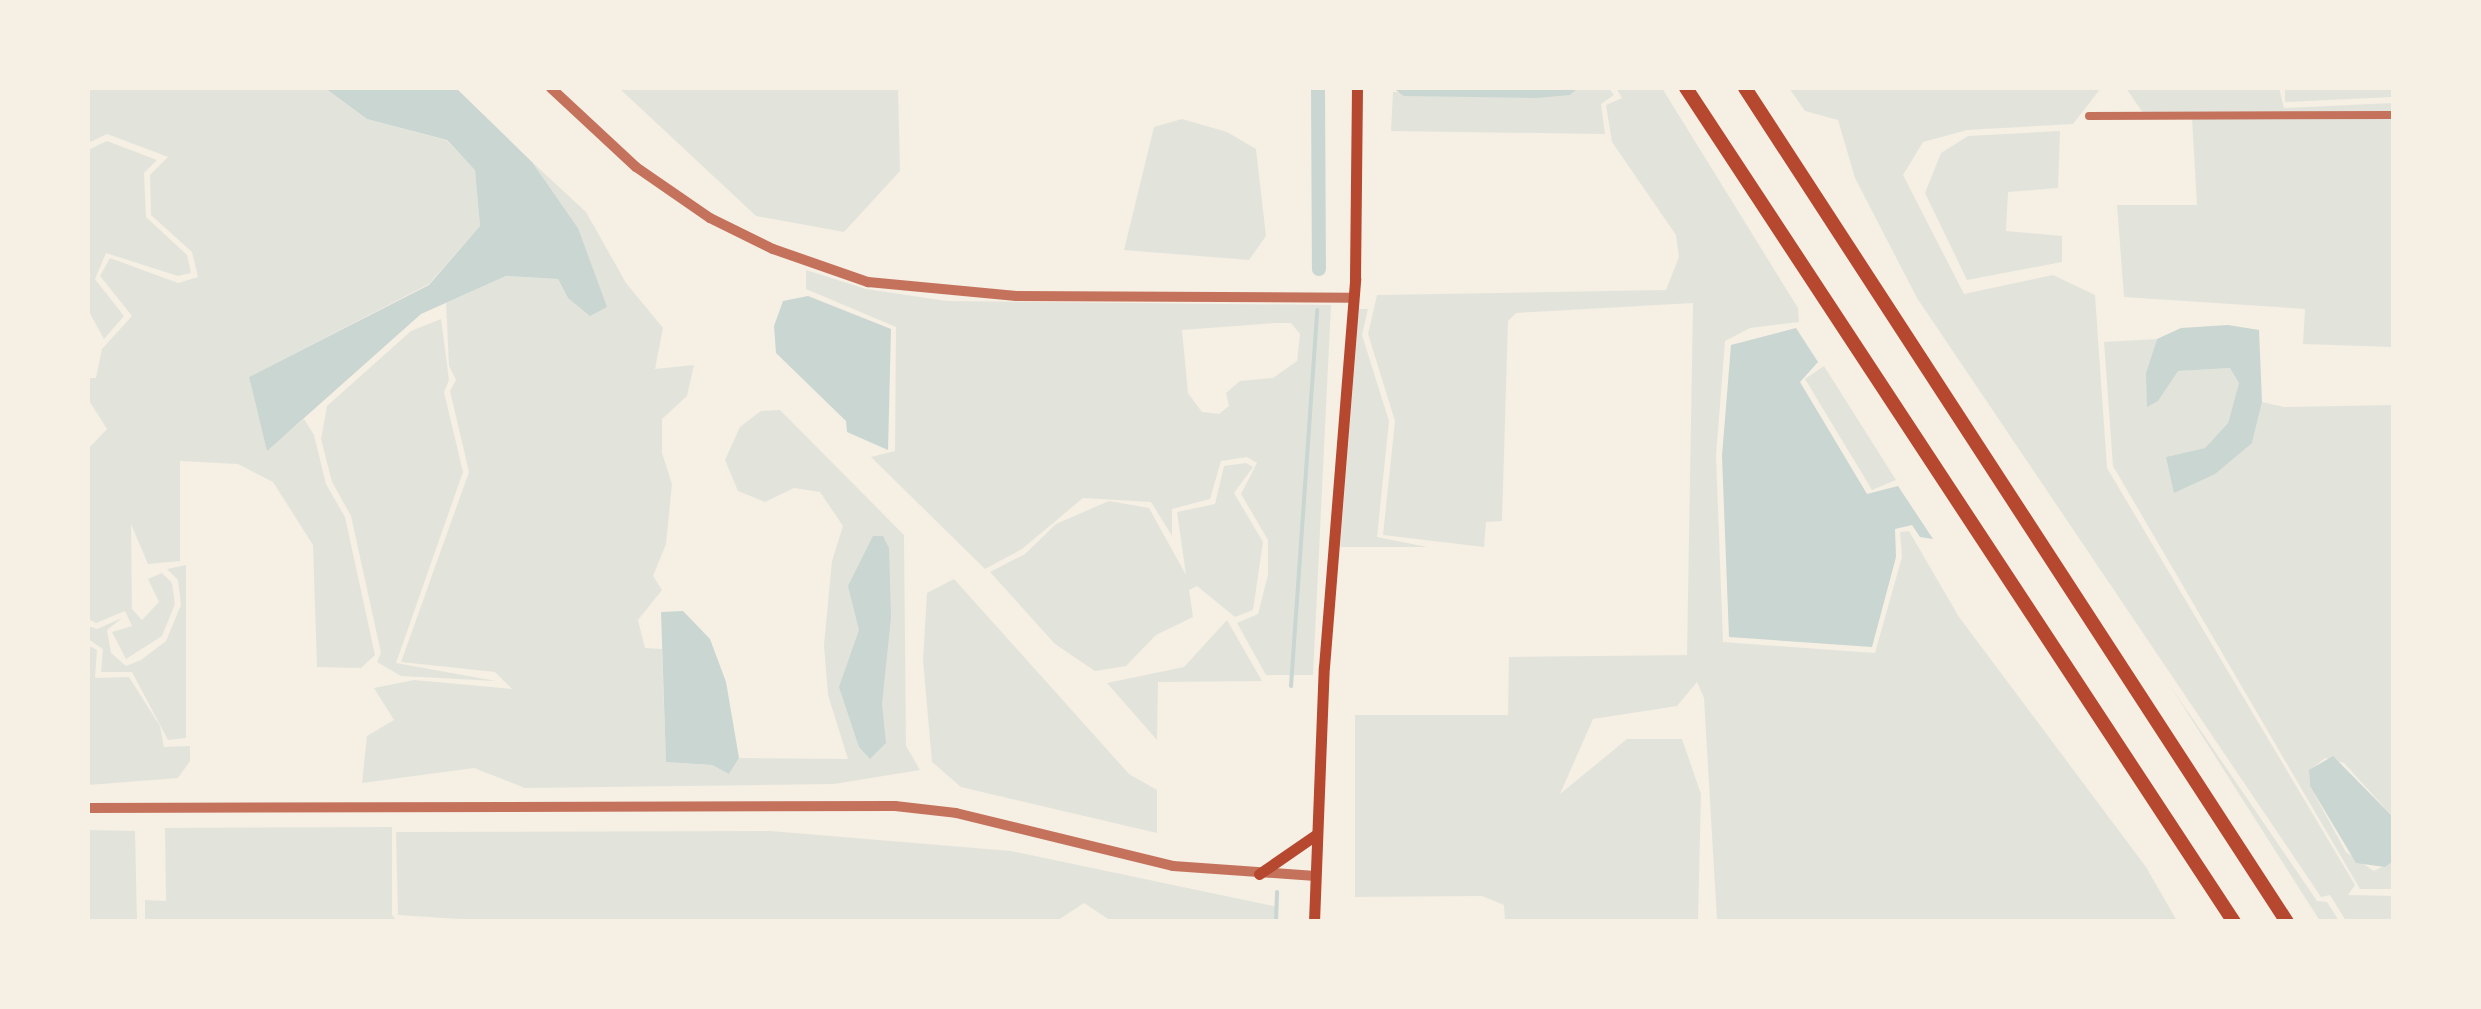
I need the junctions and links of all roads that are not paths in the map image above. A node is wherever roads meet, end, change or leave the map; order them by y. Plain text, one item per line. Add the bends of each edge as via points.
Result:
1 (551, 88) edge
2 (1358, 88) edge
3 (1686, 88) edge
4 (1744, 88) edge
5 (2394, 115) edge
6 (2089, 116) dead end
7 (1353, 298) junction
8 (88, 808) edge
9 (1317, 834) junction
10 (1259, 874) junction
11 (1316, 876) junction
12 (1314, 922) edge
13 (2234, 922) edge
14 (2287, 922) edge

1 - 7 street via 636,167 710,218 773,249 868,282 1016,296
2 - 7 main road
3 - 13 highway
4 - 14 highway
5 - 6 street
7 - 9 main road
8 - 10 street via 895,806 956,813 1173,866
9 - 10 main road
9 - 11 main road
10 - 11 street
11 - 12 main road

